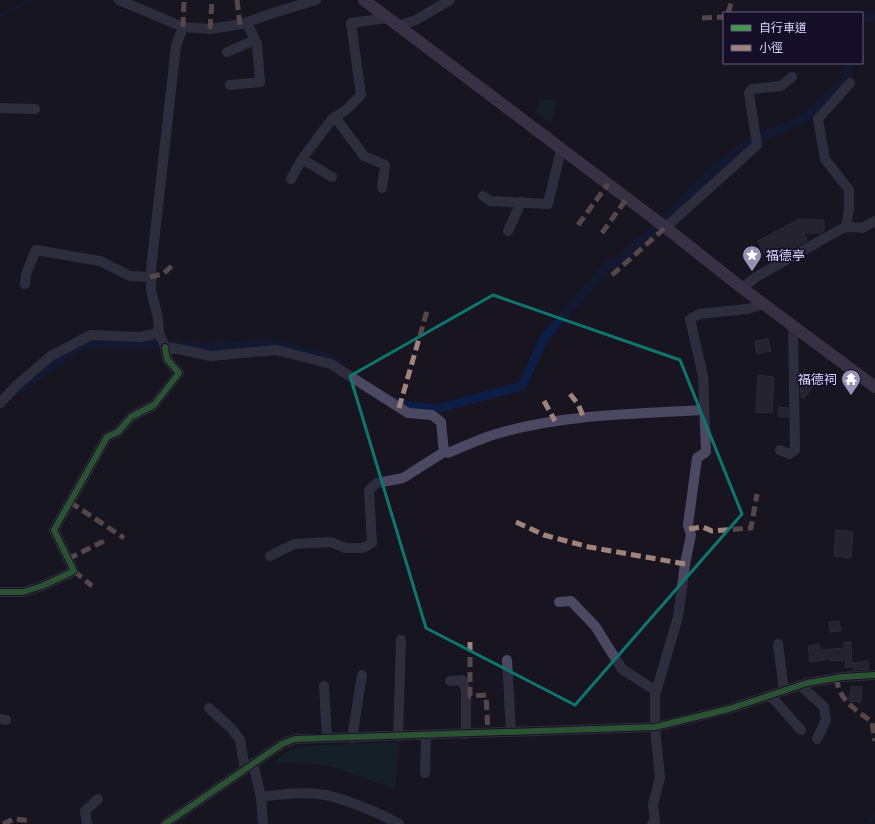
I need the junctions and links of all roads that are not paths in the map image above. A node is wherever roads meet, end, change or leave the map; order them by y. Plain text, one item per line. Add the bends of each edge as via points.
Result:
1 (119, 0) edge
2 (316, 0) edge
3 (364, 0) edge
4 (450, 0) edge
5 (386, 18) junction
6 (246, 23) junction
7 (398, 26) junction
8 (183, 27) junction
9 (255, 40) junction
10 (227, 52) dead end
11 (792, 77) dead end
12 (850, 83) dead end
13 (230, 85) dead end
14 (0, 108) edge
15 (35, 109) dead end
16 (335, 117) junction
17 (562, 150) junction
18 (302, 159) junction
19 (332, 177) dead end
20 (291, 178) dead end
21 (382, 188) dead end
22 (484, 196) dead end
23 (521, 202) junction
24 (875, 221) edge
25 (666, 227) junction
26 (846, 227) junction
27 (508, 231) dead end
28 (150, 277) junction
29 (26, 284) dead end
30 (742, 288) junction
31 (764, 304) junction
32 (793, 325) junction
33 (159, 333) junction
34 (165, 347) junction
35 (875, 387) edge
36 (0, 404) edge
37 (704, 410) junction
38 (780, 450) dead end
39 (444, 452) junction
40 (270, 556) dead end
41 (0, 592) edge
42 (559, 602) dead end
43 (401, 640) dead end
44 (778, 644) dead end
45 (508, 660) dead end
46 (362, 675) dead end
47 (875, 675) edge
48 (450, 681) dead end
49 (800, 685) junction
50 (324, 686) dead end
51 (784, 691) junction
52 (656, 692) junction
53 (770, 695) junction
54 (209, 708) dead end
55 (655, 727) junction
56 (801, 730) dead end
57 (511, 732) junction
58 (466, 734) junction
59 (426, 735) junction
60 (398, 736) junction
61 (327, 738) junction
62 (352, 738) junction
63 (816, 739) dead end
64 (249, 766) junction
65 (425, 773) dead end
66 (261, 797) junction
67 (98, 799) dead end
68 (654, 823) edge
69 (87, 824) edge
70 (165, 824) edge
71 (263, 824) edge
72 (399, 824) edge

1 - 8 street
2 - 6 street
3 - 5 main road
4 - 7 street via 416,20
5 - 7 main road
5 - 16 street via 351,23 361,95
6 - 8 street via 210,29
6 - 9 street
7 - 17 main road
8 - 28 street via 176,46
9 - 10 street
9 - 13 street via 260,82
11 - 25 street via 781,86 752,89 749,93 757,145
12 - 26 street via 818,119 825,159 849,190
14 - 15 street
16 - 18 street
16 - 21 street via 364,156 385,165
17 - 23 street via 548,204
17 - 25 main road
18 - 19 street
18 - 20 street
22 - 23 street via 490,200
23 - 27 street
24 - 26 street via 862,228
25 - 30 main road
26 - 30 street via 756,277
28 - 29 street via 130,276 100,262 36,250 26,274
28 - 33 street
30 - 31 main road
31 - 32 main road
31 - 37 street via 747,309 699,314 690,319 703,376
32 - 35 main road
32 - 38 street via 796,450 789,454
33 - 34 street
33 - 36 street via 140,337 91,335 51,356 17,385
34 - 39 street via 211,356 276,350 331,364 408,414 432,414 441,422
34 - 41 street via 167,358 179,373 154,405 131,417 118,432 107,437 54,530 74,571 23,592
37 - 39 street via 582,416 496,434 448,453
37 - 52 street via 706,452 697,458 688,525 691,535 678,618
39 - 40 street via 403,478 377,483 369,490 372,543 363,548 346,548 331,542 294,544
42 - 52 street via 571,600 595,626 622,669
43 - 60 street
44 - 51 street
45 - 57 street
46 - 62 street
47 - 49 street via 842,677
48 - 58 street via 462,680 466,690
49 - 51 street
49 - 63 street via 824,707 826,720
50 - 61 street
51 - 53 street
52 - 55 street
53 - 55 street via 729,709
53 - 56 street
54 - 64 street via 232,728 240,740
55 - 57 street
55 - 68 street via 660,778 653,804
57 - 58 street
58 - 59 street
59 - 60 street
59 - 65 street
60 - 62 street
61 - 62 street
61 - 64 street via 296,740 282,744
64 - 66 street
64 - 70 street
66 - 71 street
66 - 72 street via 320,794 344,800
67 - 69 street via 85,811

